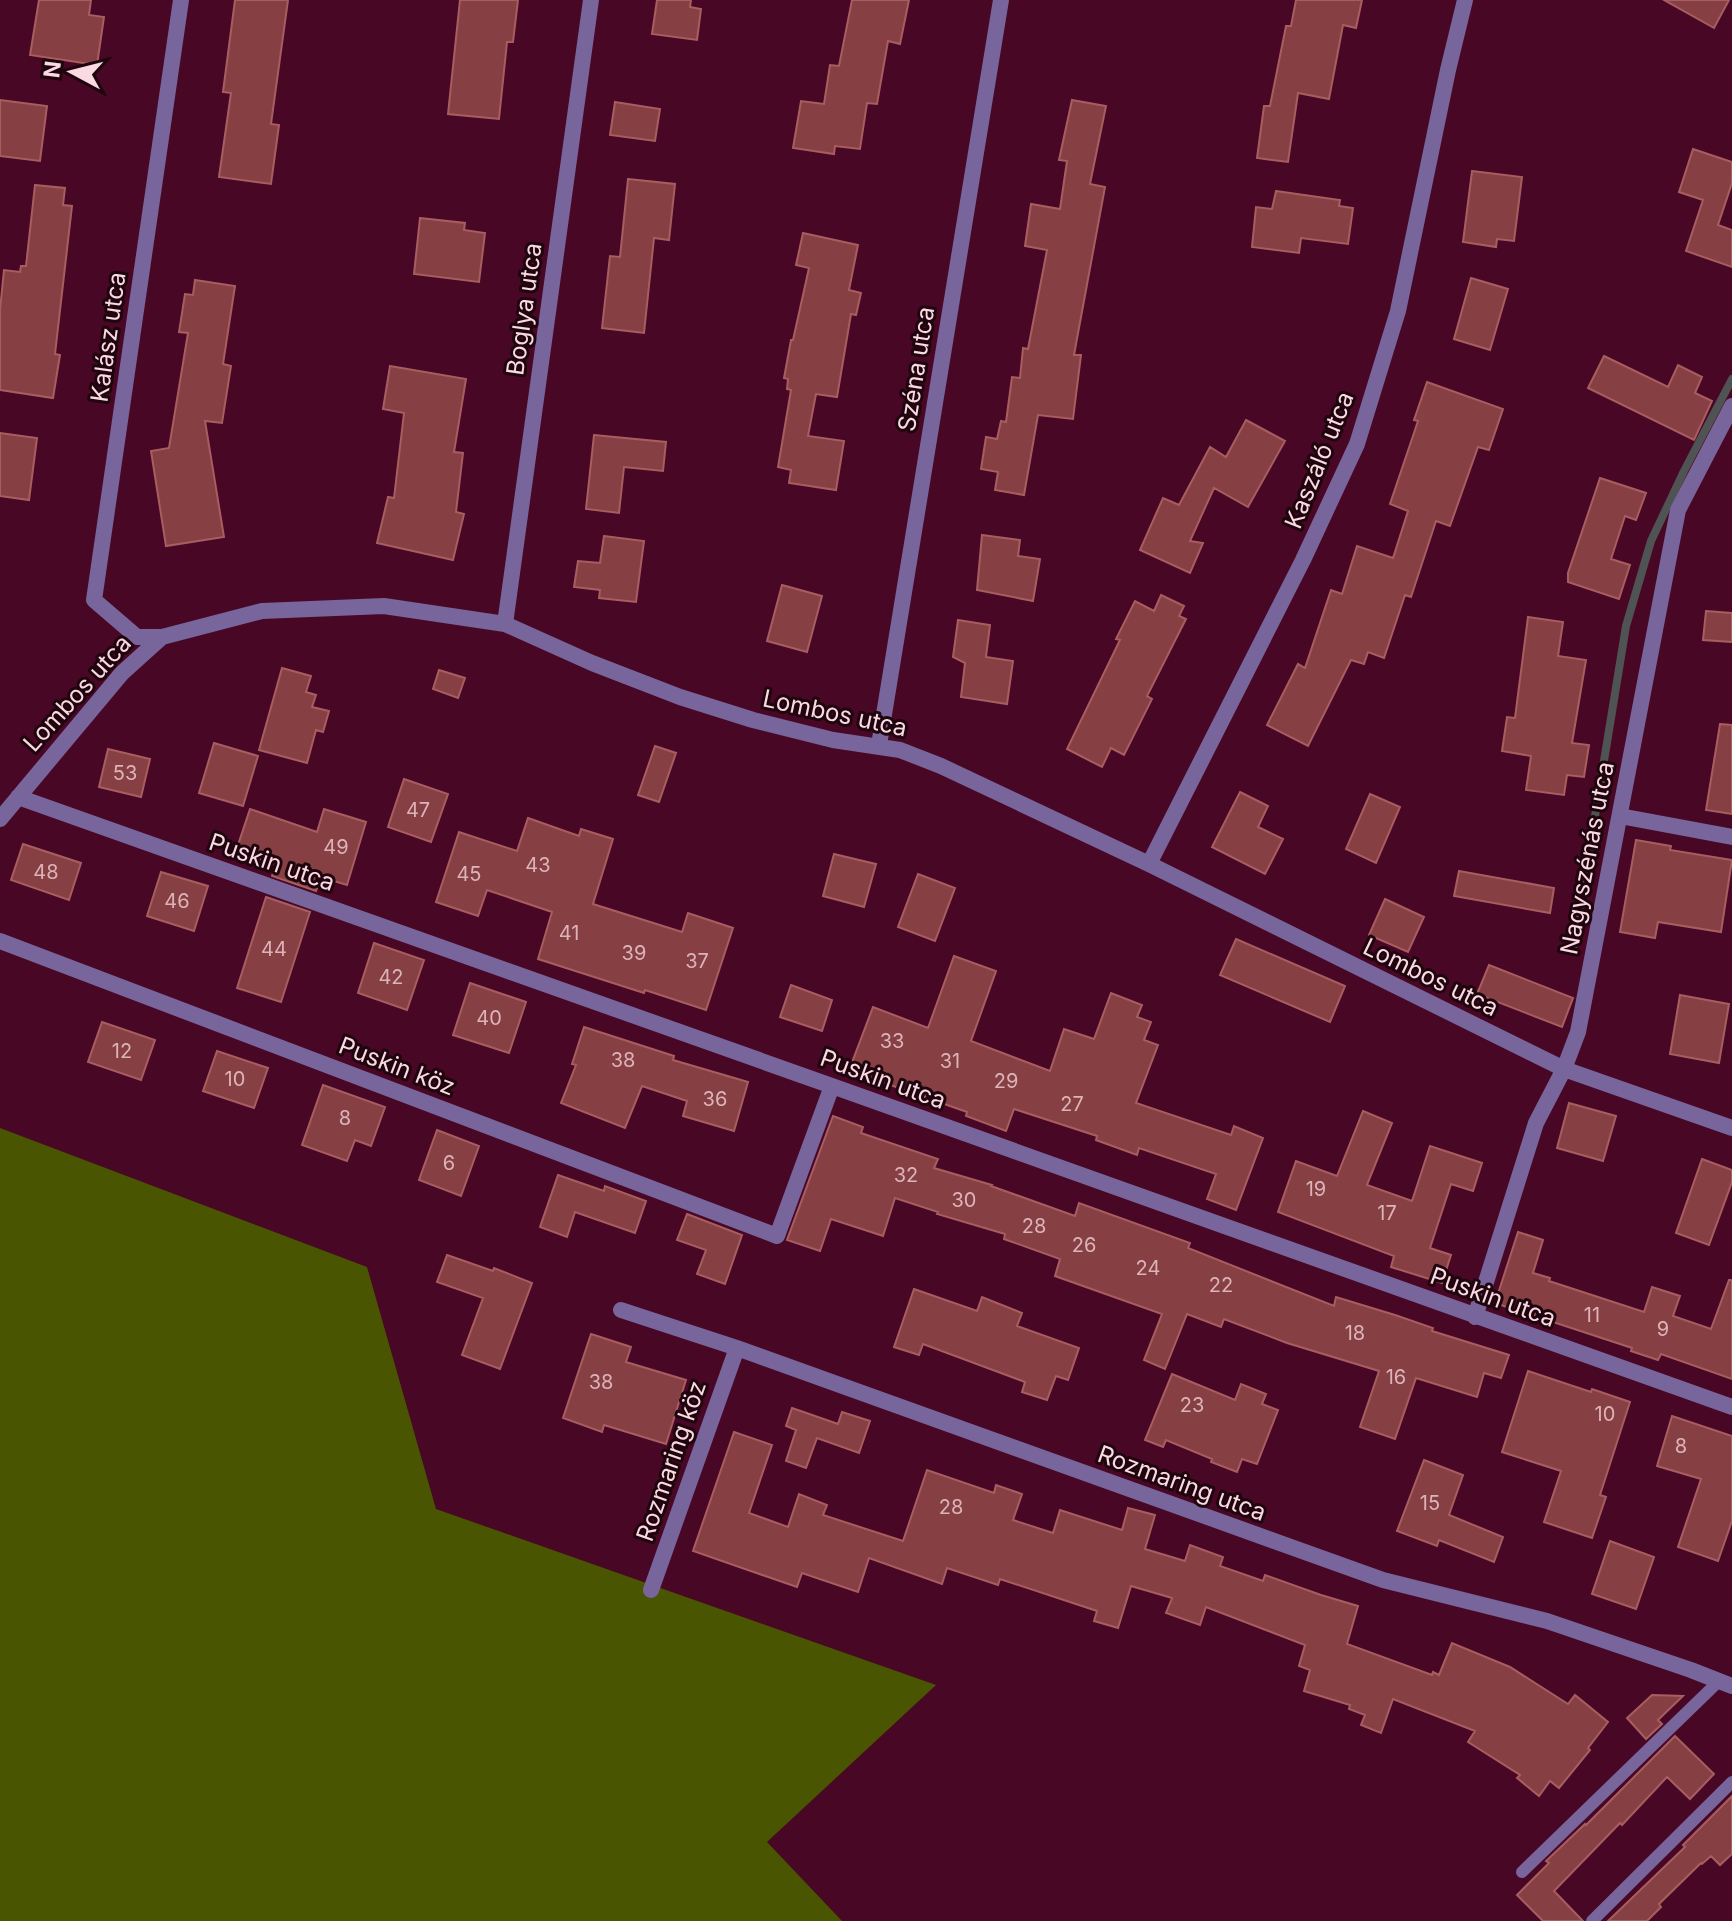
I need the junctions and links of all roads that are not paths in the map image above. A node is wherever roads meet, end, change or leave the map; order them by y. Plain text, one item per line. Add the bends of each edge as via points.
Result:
1 (181, 0) edge
2 (591, 0) edge
3 (1001, 0) edge
4 (1465, 0) edge
5 (1732, 406) edge
6 (505, 624) junction
7 (162, 637) junction
8 (879, 745) junction
9 (18, 797) junction
10 (1620, 816) junction
11 (0, 819) edge
12 (1732, 837) edge
13 (1149, 864) junction
14 (0, 941) edge
15 (1564, 1069) junction
16 (832, 1086) junction
17 (1732, 1128) edge
18 (621, 1310) dead end
19 (1475, 1317) junction
20 (737, 1348) junction
21 (1732, 1407) edge
22 (651, 1590) dead end
23 (1726, 1684) edge
24 (1732, 1782) edge
25 (1522, 1872) dead end
26 (1592, 1921) edge

1 - 7 street, Kalász utca via 94,600 137,637
2 - 6 street, Boglya utca
3 - 8 street, Széna utca
4 - 13 street, Kaszáló utca via 1398,311 1357,444
5 - 10 street, Nagyszénás utca via 1678,510
6 - 7 street, Lombos utca via 384,606 262,611
6 - 8 street, Lombos utca via 680,697 833,740
7 - 9 street, Lombos utca via 122,673
8 - 13 street, Lombos utca via 941,766
9 - 11 street, Lombos utca
9 - 16 street, Puskin utca
10 - 12 street
10 - 15 street, Nagyszénás utca via 1578,1032
13 - 15 street, Lombos utca
14 - 16 street, Puskin köz via 777,1236
15 - 17 street, Lombos utca
15 - 19 street, Nagyszénás utca via 1536,1123
16 - 19 street, Puskin utca
18 - 20 street, Rozmaring utca
19 - 21 street, Puskin utca
20 - 22 street, Rozmaring köz
20 - 23 street, Rozmaring utca via 1383,1580 1547,1621
23 - 25 lane
24 - 26 lane

